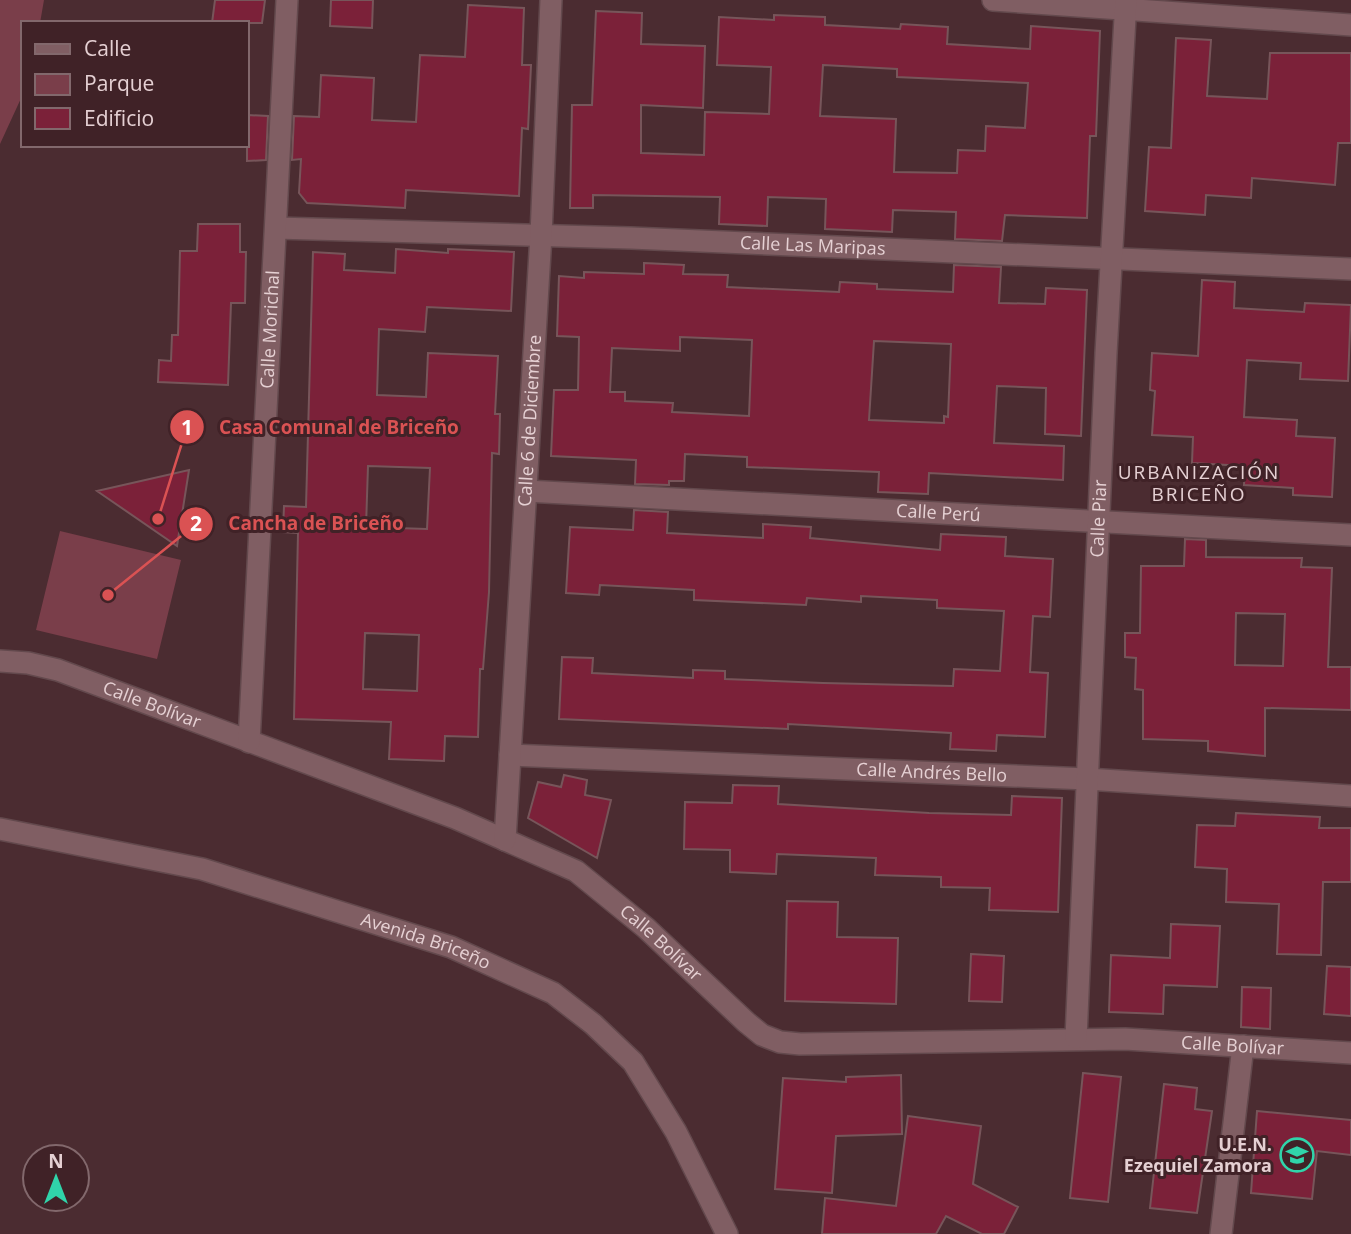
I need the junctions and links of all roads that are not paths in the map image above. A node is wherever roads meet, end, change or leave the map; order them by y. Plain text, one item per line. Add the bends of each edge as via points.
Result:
1 (287, 0) edge
2 (551, 0) edge
3 (993, 0) edge
4 (1126, 4) edge
5 (1351, 24) edge
6 (276, 228) junction
7 (541, 234) junction
8 (1111, 261) junction
9 (1351, 269) edge
10 (526, 491) junction
11 (1099, 519) junction
12 (1351, 535) edge
13 (0, 661) edge
14 (249, 742) junction
15 (510, 755) junction
16 (1087, 779) junction
17 (1351, 796) edge
18 (0, 830) edge
19 (505, 840) junction
20 (1076, 1038) junction
21 (1243, 1046) junction
22 (1351, 1053) edge
23 (727, 1234) edge
24 (1221, 1234) edge

1 - 6 street, Calle Morichal
2 - 7 street, Calle 6 de Diciembre
3 - 4 street
4 - 5 street
4 - 8 street, Calle Piar
6 - 7 street, Calle Las Maripas
6 - 14 street, Calle Morichal
7 - 8 street, Calle Las Maripas
7 - 10 street, Calle 6 de Diciembre
8 - 9 street, Calle Las Maripas
8 - 11 street, Calle Piar
10 - 11 street, Calle Perú
10 - 15 street, Calle 6 de Diciembre
11 - 12 street, Calle Perú
11 - 16 street, Calle Piar
13 - 14 street, Calle Bolívar via 58,670
14 - 19 street, Calle Bolívar
15 - 16 street, Calle Andrés Bello
15 - 19 street, Calle 6 de Diciembre
16 - 17 street, Calle Andrés Bello
16 - 20 street, Calle Piar
18 - 23 street, Avenida Briceño via 202,869 451,947 553,993 633,1062 676,1132
19 - 20 street, Calle Bolívar via 585,877 746,1022 780,1042 838,1046
20 - 21 street, Calle Bolívar
21 - 22 street, Calle Bolívar
21 - 24 street

